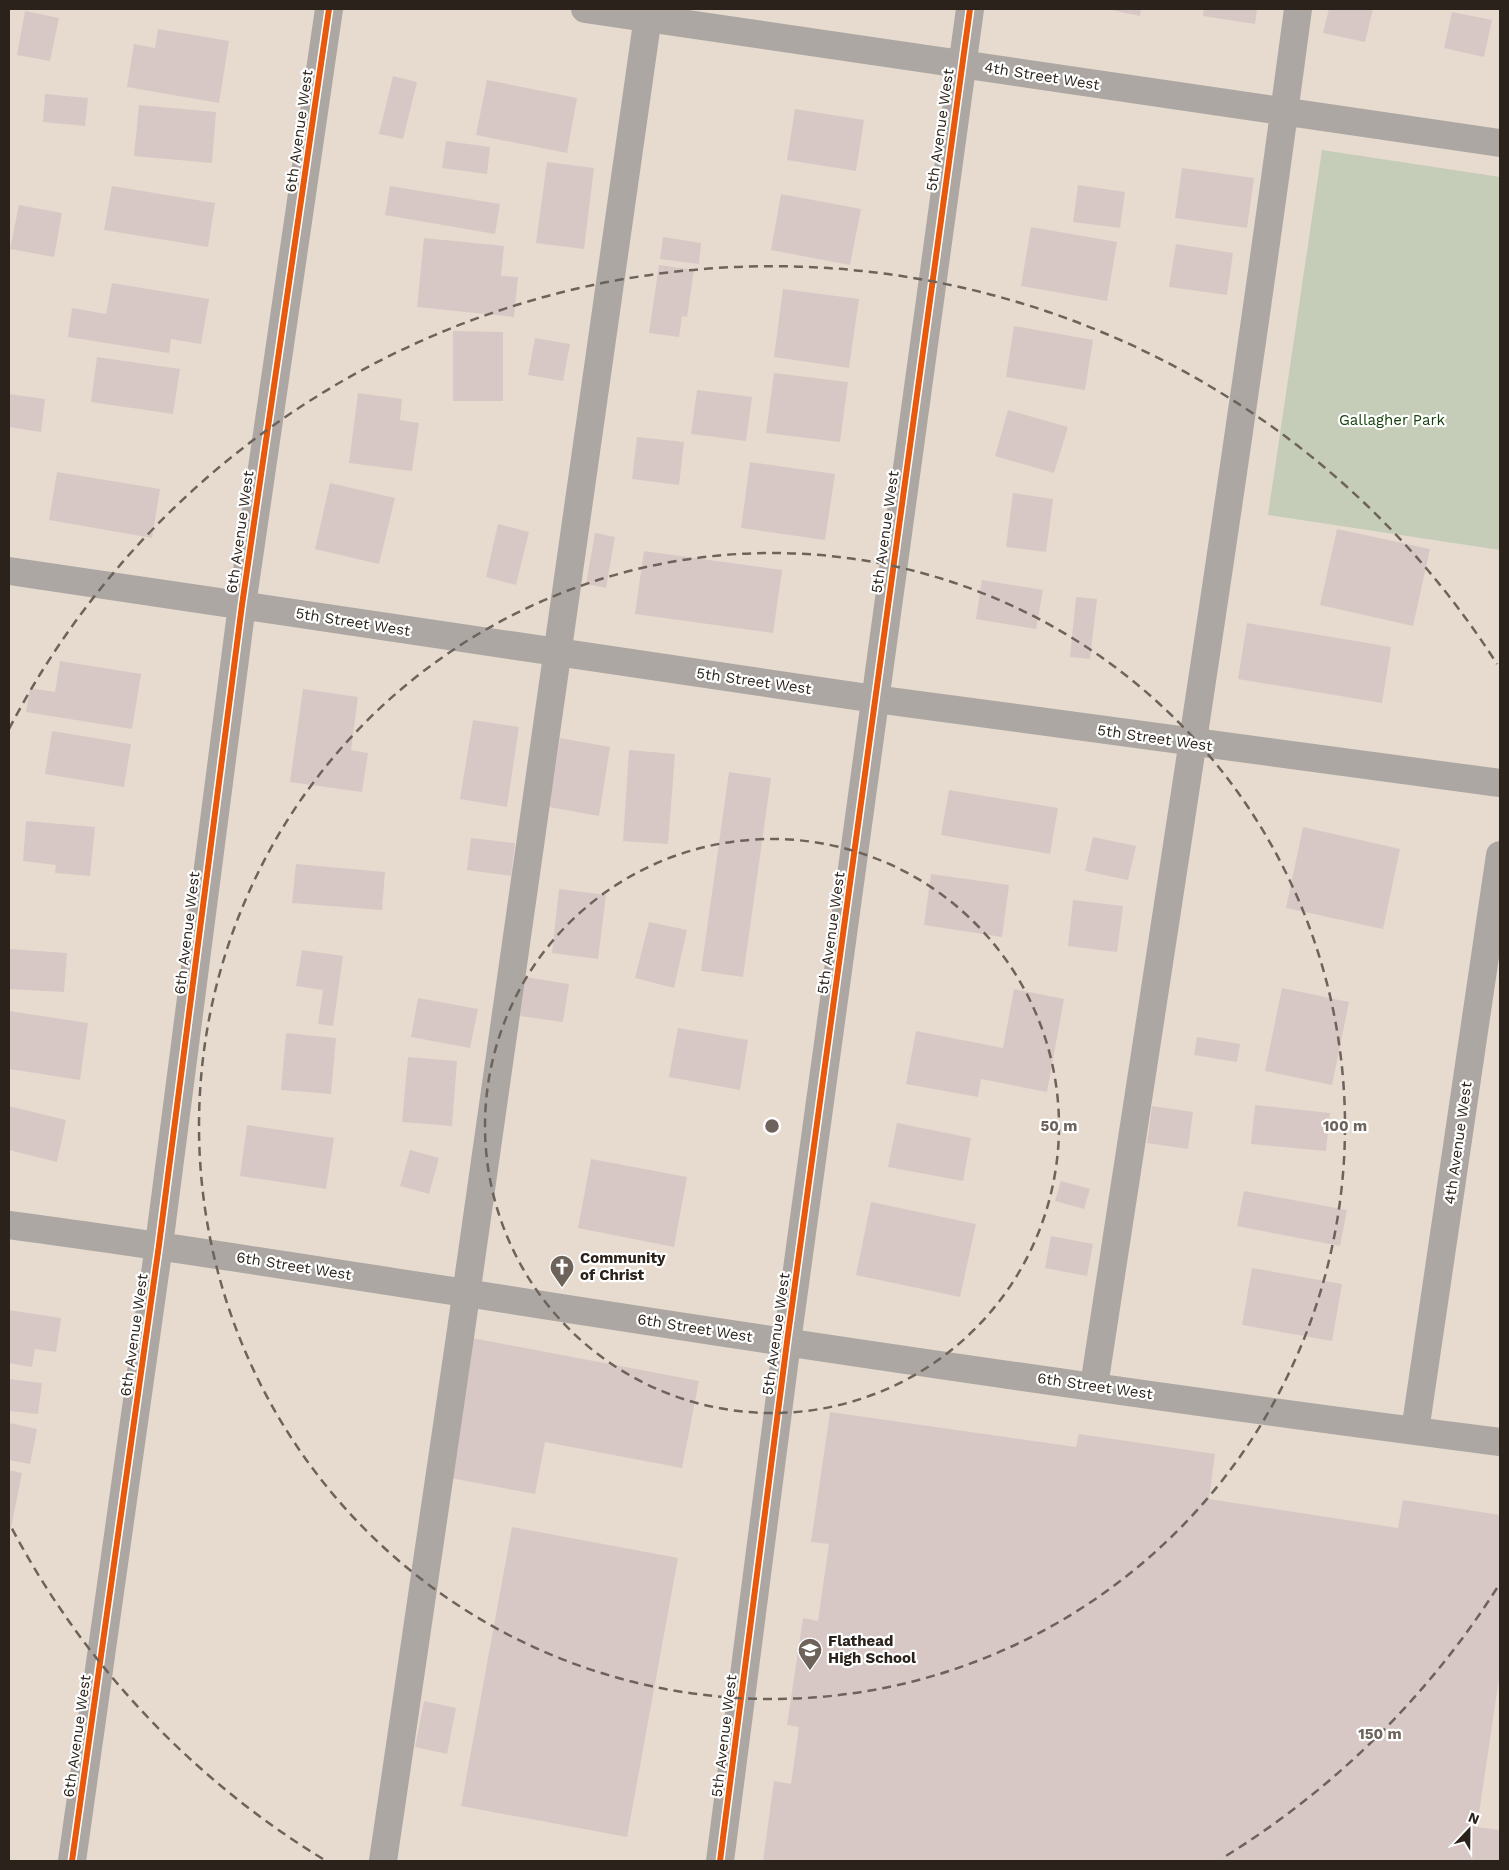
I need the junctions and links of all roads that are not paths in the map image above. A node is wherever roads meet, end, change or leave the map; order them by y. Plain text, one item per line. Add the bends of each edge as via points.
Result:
1 (329, 9) edge
2 (585, 9) edge
3 (970, 9) edge
4 (1298, 9) edge
5 (648, 14) edge
6 (961, 64) junction
7 (1284, 112) junction
8 (1500, 143) edge
9 (9, 571) edge
10 (242, 605) junction
11 (556, 653) junction
12 (875, 699) junction
13 (1192, 743) junction
14 (1500, 783) edge
15 (1500, 855) edge
16 (9, 1225) edge
17 (159, 1245) junction
18 (466, 1294) junction
19 (787, 1342) junction
20 (1094, 1386) junction
21 (1415, 1431) junction
22 (1500, 1442) edge
23 (72, 1861) edge
24 (382, 1861) edge
25 (720, 1861) edge

1 - 10 street, 6th Avenue West
2 - 5 street, 4th Street West
3 - 6 street, 5th Avenue West
4 - 7 street
5 - 6 street, 4th Street West
5 - 11 street
6 - 7 street, 4th Street West
6 - 12 street, 5th Avenue West
7 - 8 street, 4th Street West
7 - 13 street
9 - 10 street, 5th Street West
10 - 11 street, 5th Street West
10 - 17 street, 6th Avenue West
11 - 12 street, 5th Street West
11 - 18 street
12 - 13 street, 5th Street West
12 - 19 street, 5th Avenue West
13 - 14 street, 5th Street West
13 - 20 street
15 - 21 street, 4th Avenue West
16 - 17 street, 6th Street West
17 - 18 street, 6th Street West
17 - 23 street, 6th Avenue West
18 - 19 street, 6th Street West
18 - 24 street
19 - 20 street, 6th Street West
19 - 25 street, 5th Avenue West
20 - 21 street, 6th Street West
21 - 22 street, 6th Street West

